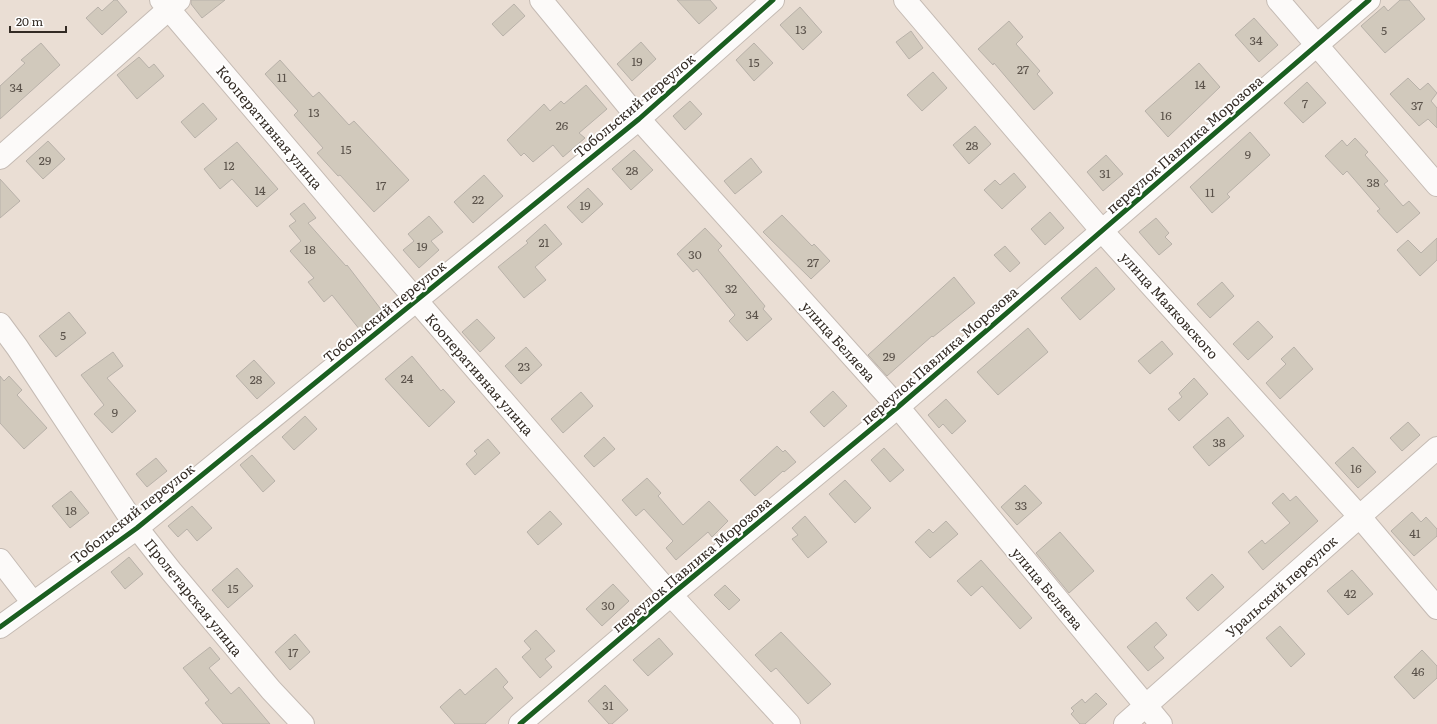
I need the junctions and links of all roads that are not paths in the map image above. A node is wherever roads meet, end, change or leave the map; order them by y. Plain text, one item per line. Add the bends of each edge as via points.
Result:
1 (541, 0) edge
2 (773, 0) edge
3 (905, 0) edge
4 (1278, 0) edge
5 (1369, 0) edge
6 (170, 3) edge
7 (1316, 46) junction
8 (639, 119) junction
9 (0, 158) edge
10 (1437, 185) edge
11 (1102, 230) junction
12 (416, 300) junction
13 (0, 324) edge
14 (898, 407) junction
15 (1437, 448) edge
16 (1360, 516) junction
17 (137, 528) junction
18 (0, 560) edge
19 (671, 594) junction
20 (33, 603) junction
21 (1437, 608) edge
22 (0, 627) edge
23 (1146, 707) junction
24 (303, 724) edge
25 (520, 724) edge
26 (789, 724) edge
27 (1125, 724) edge
28 (1161, 724) edge

1 - 8 street, улица Беляева
2 - 8 street, Тобольский переулок
3 - 11 street, улица Маяковского
4 - 7 street
5 - 7 street, переулок Павлика Морозова
6 - 9 street
6 - 12 street, Кооперативная улица
7 - 10 street
7 - 11 street, переулок Павлика Морозова
8 - 12 street, Тобольский переулок
8 - 14 street, улица Беляева
11 - 14 street, переулок Павлика Морозова
11 - 16 street, улица Маяковского
12 - 17 street, Тобольский переулок
12 - 19 street, Кооперативная улица
13 - 17 street, Пролетарская улица via 18,347
14 - 19 street, переулок Павлика Морозова
14 - 23 street, улица Беляева
15 - 16 street, Уральский переулок
16 - 21 street, улица Маяковского
16 - 23 street, Уральский переулок
17 - 20 street, Тобольский переулок
17 - 24 street, Пролетарская улица via 231,643
18 - 20 street
19 - 25 street, переулок Павлика Морозова
19 - 26 street, Кооперативная улица
20 - 22 street, Тобольский переулок
23 - 27 street, Уральский переулок
23 - 28 street, улица Беляева

